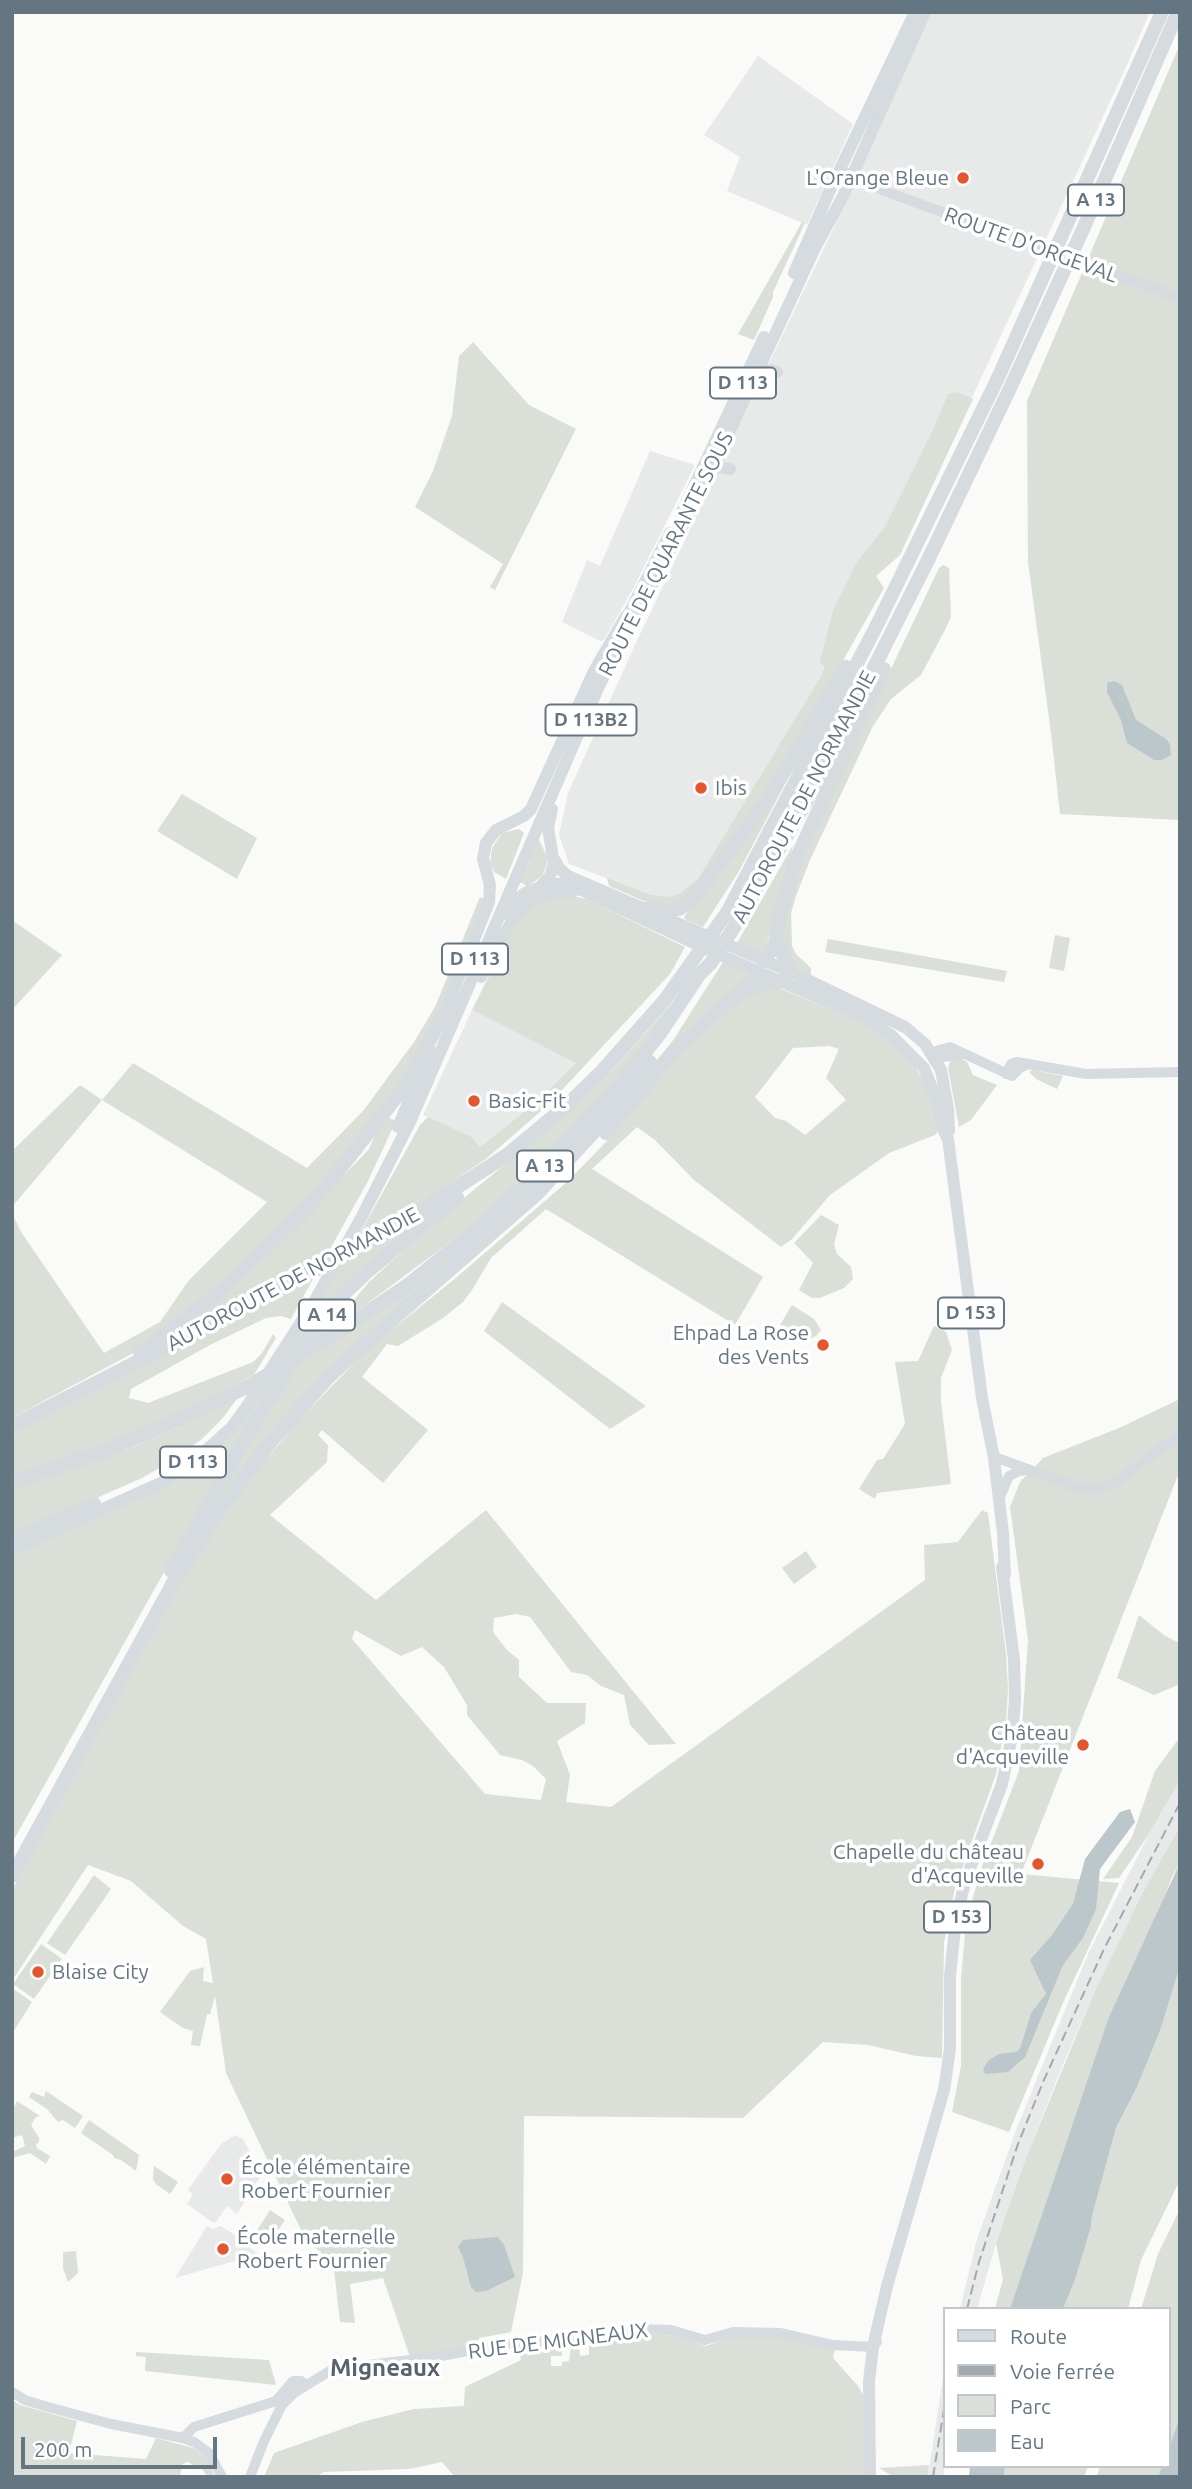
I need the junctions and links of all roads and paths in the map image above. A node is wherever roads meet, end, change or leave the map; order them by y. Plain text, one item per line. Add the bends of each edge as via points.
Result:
1 (915, 12) edge
2 (925, 12) edge
3 (1161, 12) edge
4 (1178, 12) edge
5 (838, 174) junction
6 (851, 178) junction
7 (1180, 298) edge
8 (777, 372) dead end
9 (751, 386) junction
10 (713, 468) junction
11 (730, 469) dead end
12 (929, 558) junction
13 (638, 603) junction
14 (877, 625) junction
15 (515, 823) junction
16 (547, 837) junction
17 (554, 859) junction
18 (493, 882) junction
19 (540, 887) junction
20 (520, 894) junction
21 (605, 902) junction
22 (644, 909) junction
23 (684, 933) junction
24 (776, 941) junction
25 (711, 963) junction
26 (762, 966) junction
27 (481, 977) junction
28 (786, 977) junction
29 (737, 995) junction
30 (446, 1010) junction
31 (891, 1035) junction
32 (934, 1056) junction
33 (924, 1068) junction
34 (1180, 1072) edge
35 (948, 1139) junction
36 (507, 1156) junction
37 (386, 1157) junction
38 (537, 1194) junction
39 (353, 1228) junction
40 (311, 1299) junction
41 (104, 1378) junction
42 (982, 1398) junction
43 (12, 1426) edge
44 (1180, 1435) edge
45 (993, 1455) junction
46 (1014, 1464) junction
47 (1029, 1470) junction
48 (991, 1476) junction
49 (1009, 1476) junction
50 (12, 1482) edge
51 (999, 1500) junction
52 (12, 1539) edge
53 (12, 1550) edge
54 (1005, 1575) junction
55 (119, 1672) junction
56 (94, 1717) junction
57 (12, 1859) edge
58 (12, 1876) edge
59 (875, 2344) junction
60 (306, 2385) junction
61 (12, 2392) edge
62 (183, 2438) junction
63 (222, 2477) edge
64 (250, 2477) edge
65 (872, 2477) edge

1 - 5 main road, ROUTE DE QUARANTE SOUS / D 113
2 - 6 main road, ROUTE DE QUARANTE SOUS / D 113
3 - 14 highway, AUTOROUTE DE NORMANDIE / A 13 via 997,380
4 - 12 highway, AUTOROUTE DE NORMANDIE / A 13 via 1079,239
5 - 6 street
5 - 13 main road, ROUTE DE QUARANTE SOUS / D 113
6 - 7 street, ROUTE D'ORGEVAL
6 - 9 main road, ROUTE DE QUARANTE SOUS / D 113
8 - 9 main road via 762,374 756,386
9 - 10 main road, ROUTE DE QUARANTE SOUS / D 113
10 - 11 main road
10 - 13 main road, ROUTE DE QUARANTE SOUS / D 113
12 - 24 highway via 926,578 796,859
12 - 25 highway, AUTOROUTE DE NORMANDIE / A 13 via 810,795
13 - 15 main road via 594,671 533,805
13 - 16 main road, D 113B2 via 550,813
13 - 37 main road, ROUTE DE QUARANTE SOUS / D 113 via 550,782 429,1069
13 - 39 main road, ROUTE DE QUARANTE SOUS / D 113 via 554,785 429,1082
14 - 22 highway via 865,633 768,799 695,896 671,911
14 - 36 highway, AUTOROUTE DE NORMANDIE / A 13 via 728,911 690,967 602,1071
15 - 16 main road via 534,826
15 - 18 main road via 494,832 485,846 483,862
16 - 17 main road
17 - 19 main road via 550,876
17 - 22 main road, D 153 via 568,876
18 - 20 main road
18 - 30 main road
19 - 20 main road
19 - 21 main road, D 153 via 568,884
20 - 27 main road
21 - 23 main road, D 153
21 - 27 main road via 564,891 529,901 511,922
22 - 23 main road, D 153
23 - 26 main road, D 153
24 - 26 highway
24 - 28 highway
25 - 38 highway, A 14 via 705,979 626,1094
25 - 50 highway, AUTOROUTE DE NORMANDIE / A 13 via 624,1079 536,1175 409,1284 251,1385 132,1440
26 - 28 main road, D 153
26 - 29 highway
27 - 39 main road via 418,1120
28 - 29 highway
28 - 31 main road, D 153
28 - 32 main road, D 153 via 905,1027
29 - 38 highway via 676,1048 580,1162
30 - 37 main road
30 - 41 highway via 396,1100 314,1200 218,1293
31 - 32 main road, D 153 via 903,1038 921,1056
31 - 33 main road, D 153
32 - 33 main road
32 - 34 street via 964,1054 1014,1072 1029,1064 1086,1074
32 - 35 main road, D 153 via 945,1083
33 - 35 main road, D 153
35 - 42 main road, D 153
36 - 41 highway, AUTOROUTE DE NORMANDIE / A 13 via 378,1238
36 - 55 highway, A 14 via 367,1272 301,1349 206,1507
37 - 39 main road, D 113
38 - 55 highway, A 14 via 358,1350 273,1439 202,1537
39 - 40 main road, ROUTE DE QUARANTE SOUS / D 113
40 - 52 main road, ROUTE DE QUARANTE SOUS / D 113 via 235,1411 191,1455 142,1484
40 - 53 main road, ROUTE DE QUARANTE SOUS / D 113 via 245,1409 202,1454 165,1481
41 - 43 highway, AUTOROUTE DE NORMANDIE / A 13
42 - 45 main road, D 153
42 - 48 main road, D 153
44 - 47 street via 1101,1489 1077,1487
45 - 46 street
45 - 48 main road, D 153
46 - 47 street
46 - 48 street
47 - 49 street
48 - 49 street
48 - 51 main road, D 153
48 - 54 main road, D 153
49 - 51 street
51 - 54 main road, D 153
54 - 59 main road, D 153 via 1014,1669 1012,1736 1002,1784 956,1918 947,2075
55 - 56 highway, A 14
56 - 57 highway, A 14
56 - 58 highway, A 14
59 - 60 street, RUE DE MIGNEAUX via 833,2345 781,2333 733,2333 705,2340 671,2330 641,2329 333,2369
59 - 65 main road, D 153
60 - 62 street, RUE DE MIGNEAUX via 293,2381 276,2401 194,2427
60 - 64 street via 282,2404
61 - 62 street via 25,2400 121,2427
62 - 63 street via 201,2445

